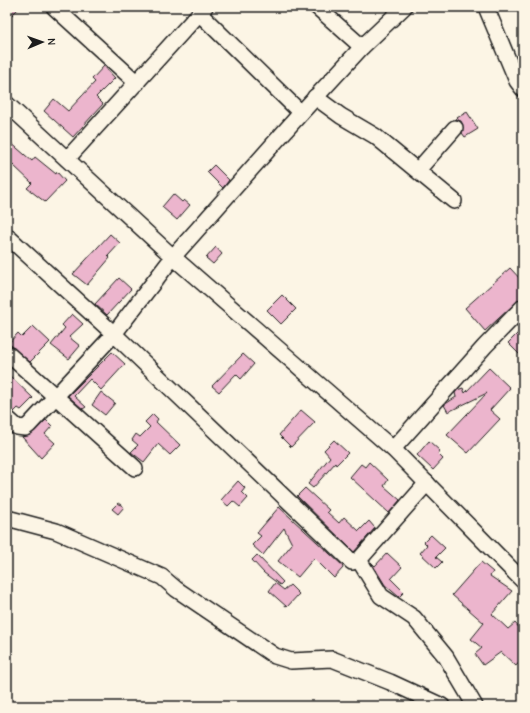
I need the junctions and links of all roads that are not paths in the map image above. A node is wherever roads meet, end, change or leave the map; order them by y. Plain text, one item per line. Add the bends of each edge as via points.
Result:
1 (54, 7) edge
2 (317, 7) edge
3 (404, 7) edge
4 (486, 7) edge
5 (203, 11) edge
6 (362, 47) junction
7 (137, 83) junction
8 (523, 90) edge
9 (315, 98) junction
10 (7, 104) edge
11 (301, 113) junction
12 (455, 128) dead end
13 (67, 159) junction
14 (418, 170) junction
15 (454, 201) dead end
16 (7, 236) edge
17 (173, 257) junction
18 (523, 307) edge
19 (114, 334) junction
20 (7, 353) edge
21 (56, 398) junction
22 (7, 418) edge
23 (393, 449) junction
24 (136, 468) dead end
25 (427, 483) junction
26 (7, 518) edge
27 (359, 560) junction
28 (523, 581) edge
29 (442, 706) edge
30 (475, 706) edge

1 - 7 street
2 - 6 street
3 - 6 street
4 - 8 street
5 - 7 street
5 - 11 street
6 - 9 street
7 - 13 street
9 - 11 street
9 - 14 street via 375,136
10 - 13 street
11 - 17 street
12 - 14 street
13 - 17 street
14 - 15 street
16 - 19 street
17 - 19 street
17 - 23 street
18 - 23 street
19 - 21 street
19 - 27 street via 352,562
20 - 21 street
21 - 22 street via 24,428 17,428
21 - 24 street
23 - 25 street
25 - 27 street
25 - 28 street
26 - 29 street via 56,531 162,577 275,656 291,661 332,659
27 - 30 street via 381,596 414,618 446,657

